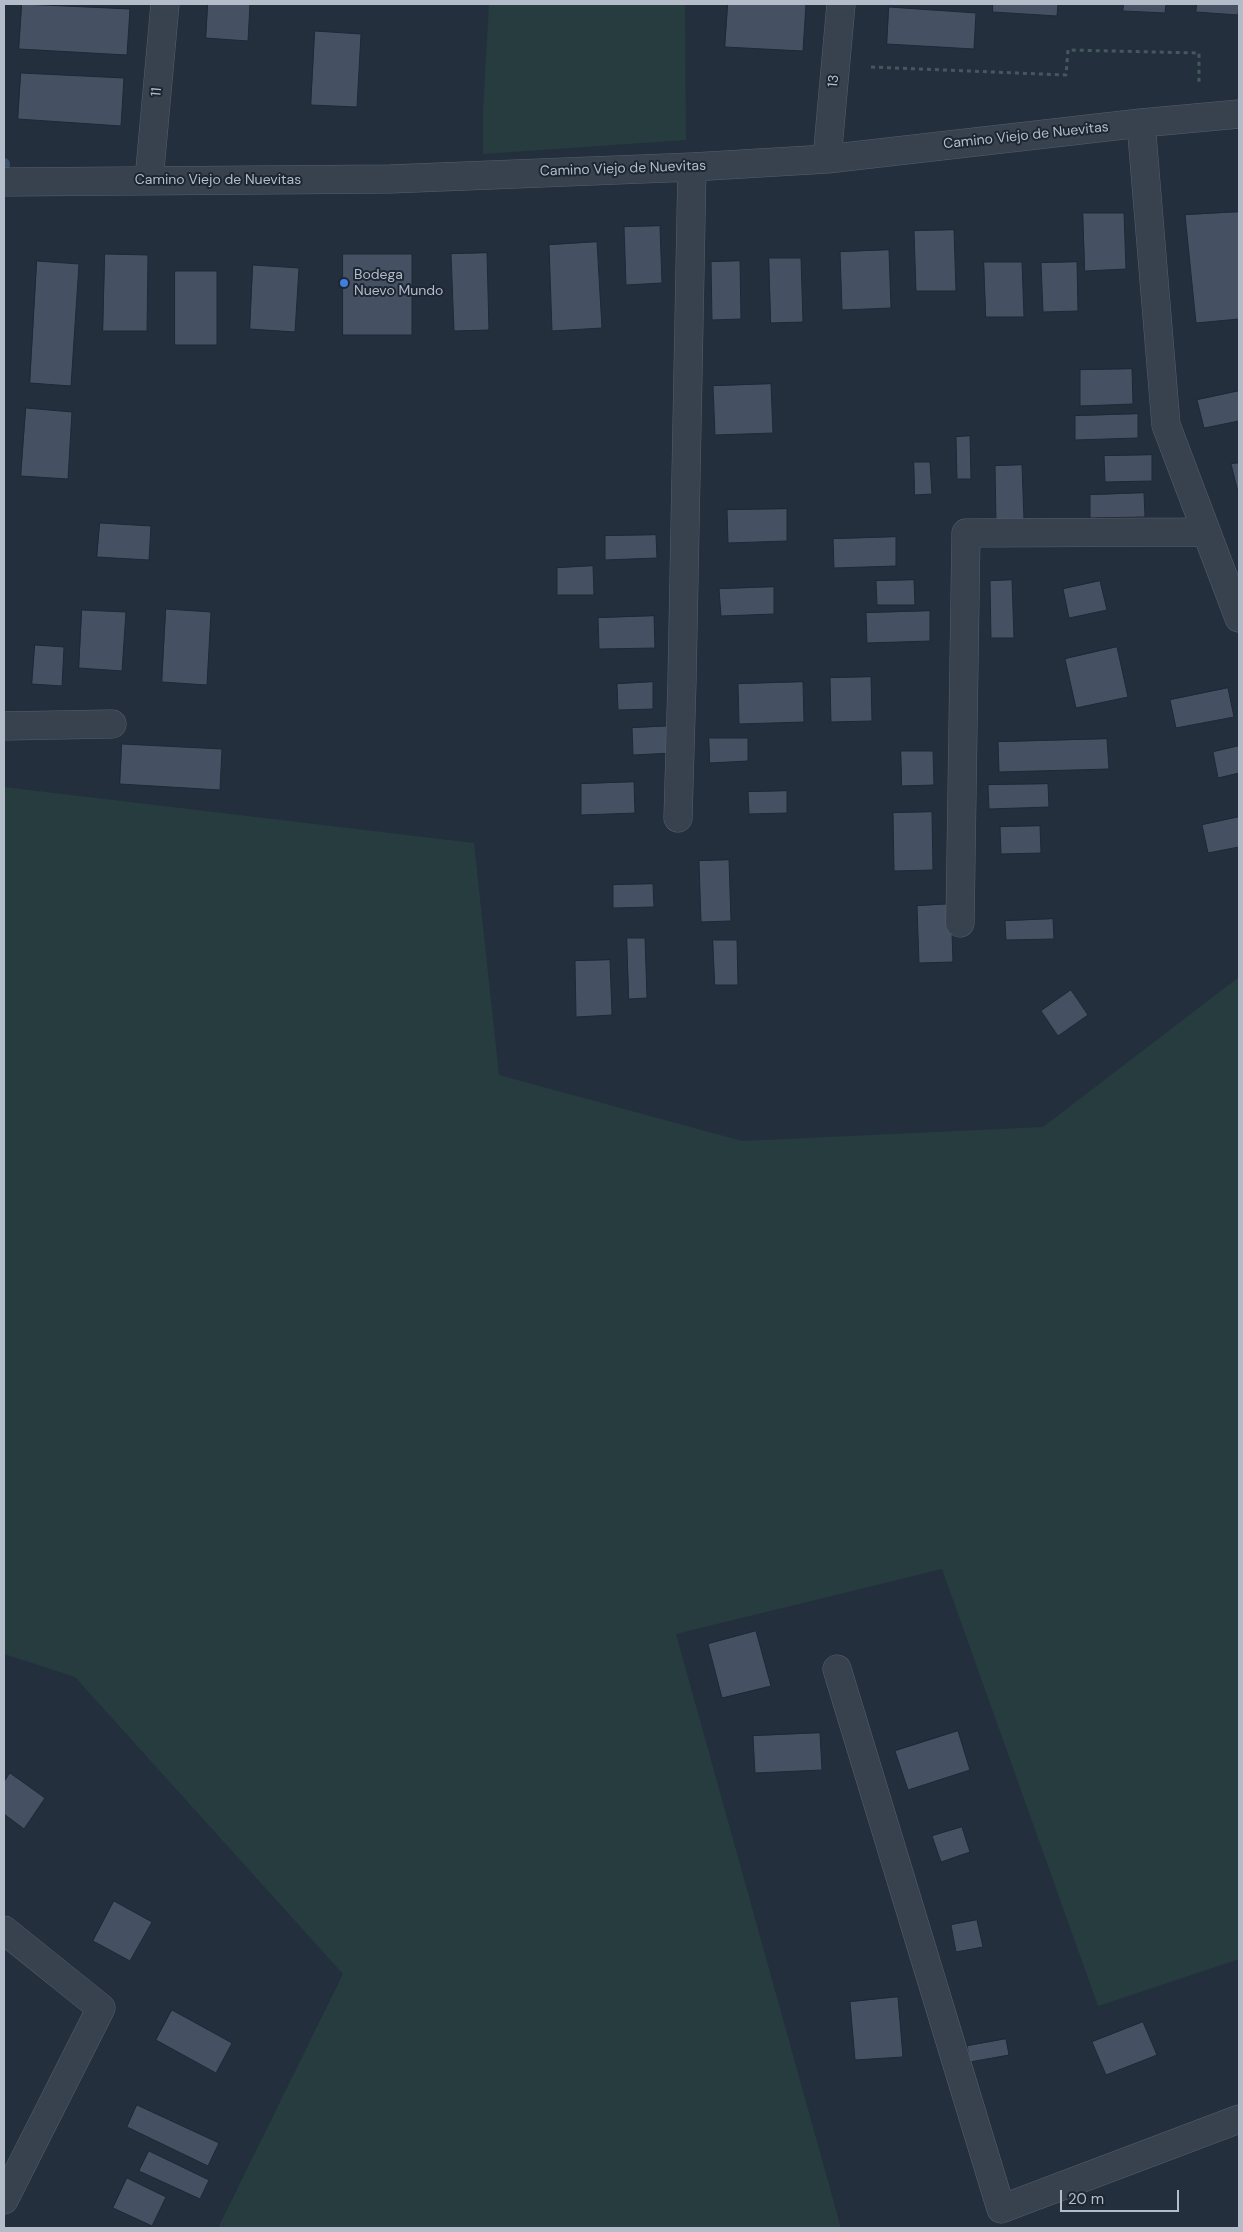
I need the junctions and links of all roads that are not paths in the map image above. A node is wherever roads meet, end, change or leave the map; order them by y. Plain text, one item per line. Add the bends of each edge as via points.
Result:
1 (165, 4) edge
2 (842, 4) edge
3 (1239, 114) edge
4 (1141, 123) junction
5 (827, 159) junction
6 (692, 167) junction
7 (149, 180) junction
8 (4, 182) edge
9 (1206, 532) junction
10 (1239, 618) edge
11 (112, 724) dead end
12 (4, 726) edge
13 (678, 818) dead end
14 (960, 923) dead end
15 (837, 1669) dead end
16 (4, 1930) edge
17 (1239, 2119) edge
18 (4, 2200) edge

1 - 7 street, 11
2 - 5 street, 13
3 - 4 street, Camino Viejo de Nuevitas
4 - 5 street, Camino Viejo de Nuevitas
4 - 9 street via 1166,426
5 - 6 street, Camino Viejo de Nuevitas
6 - 7 street, Camino Viejo de Nuevitas via 390,179
6 - 13 street
7 - 8 street, Camino Viejo de Nuevitas
9 - 10 street
9 - 14 street via 966,534
11 - 12 street
15 - 17 street via 1001,2209
16 - 18 street via 102,2008

